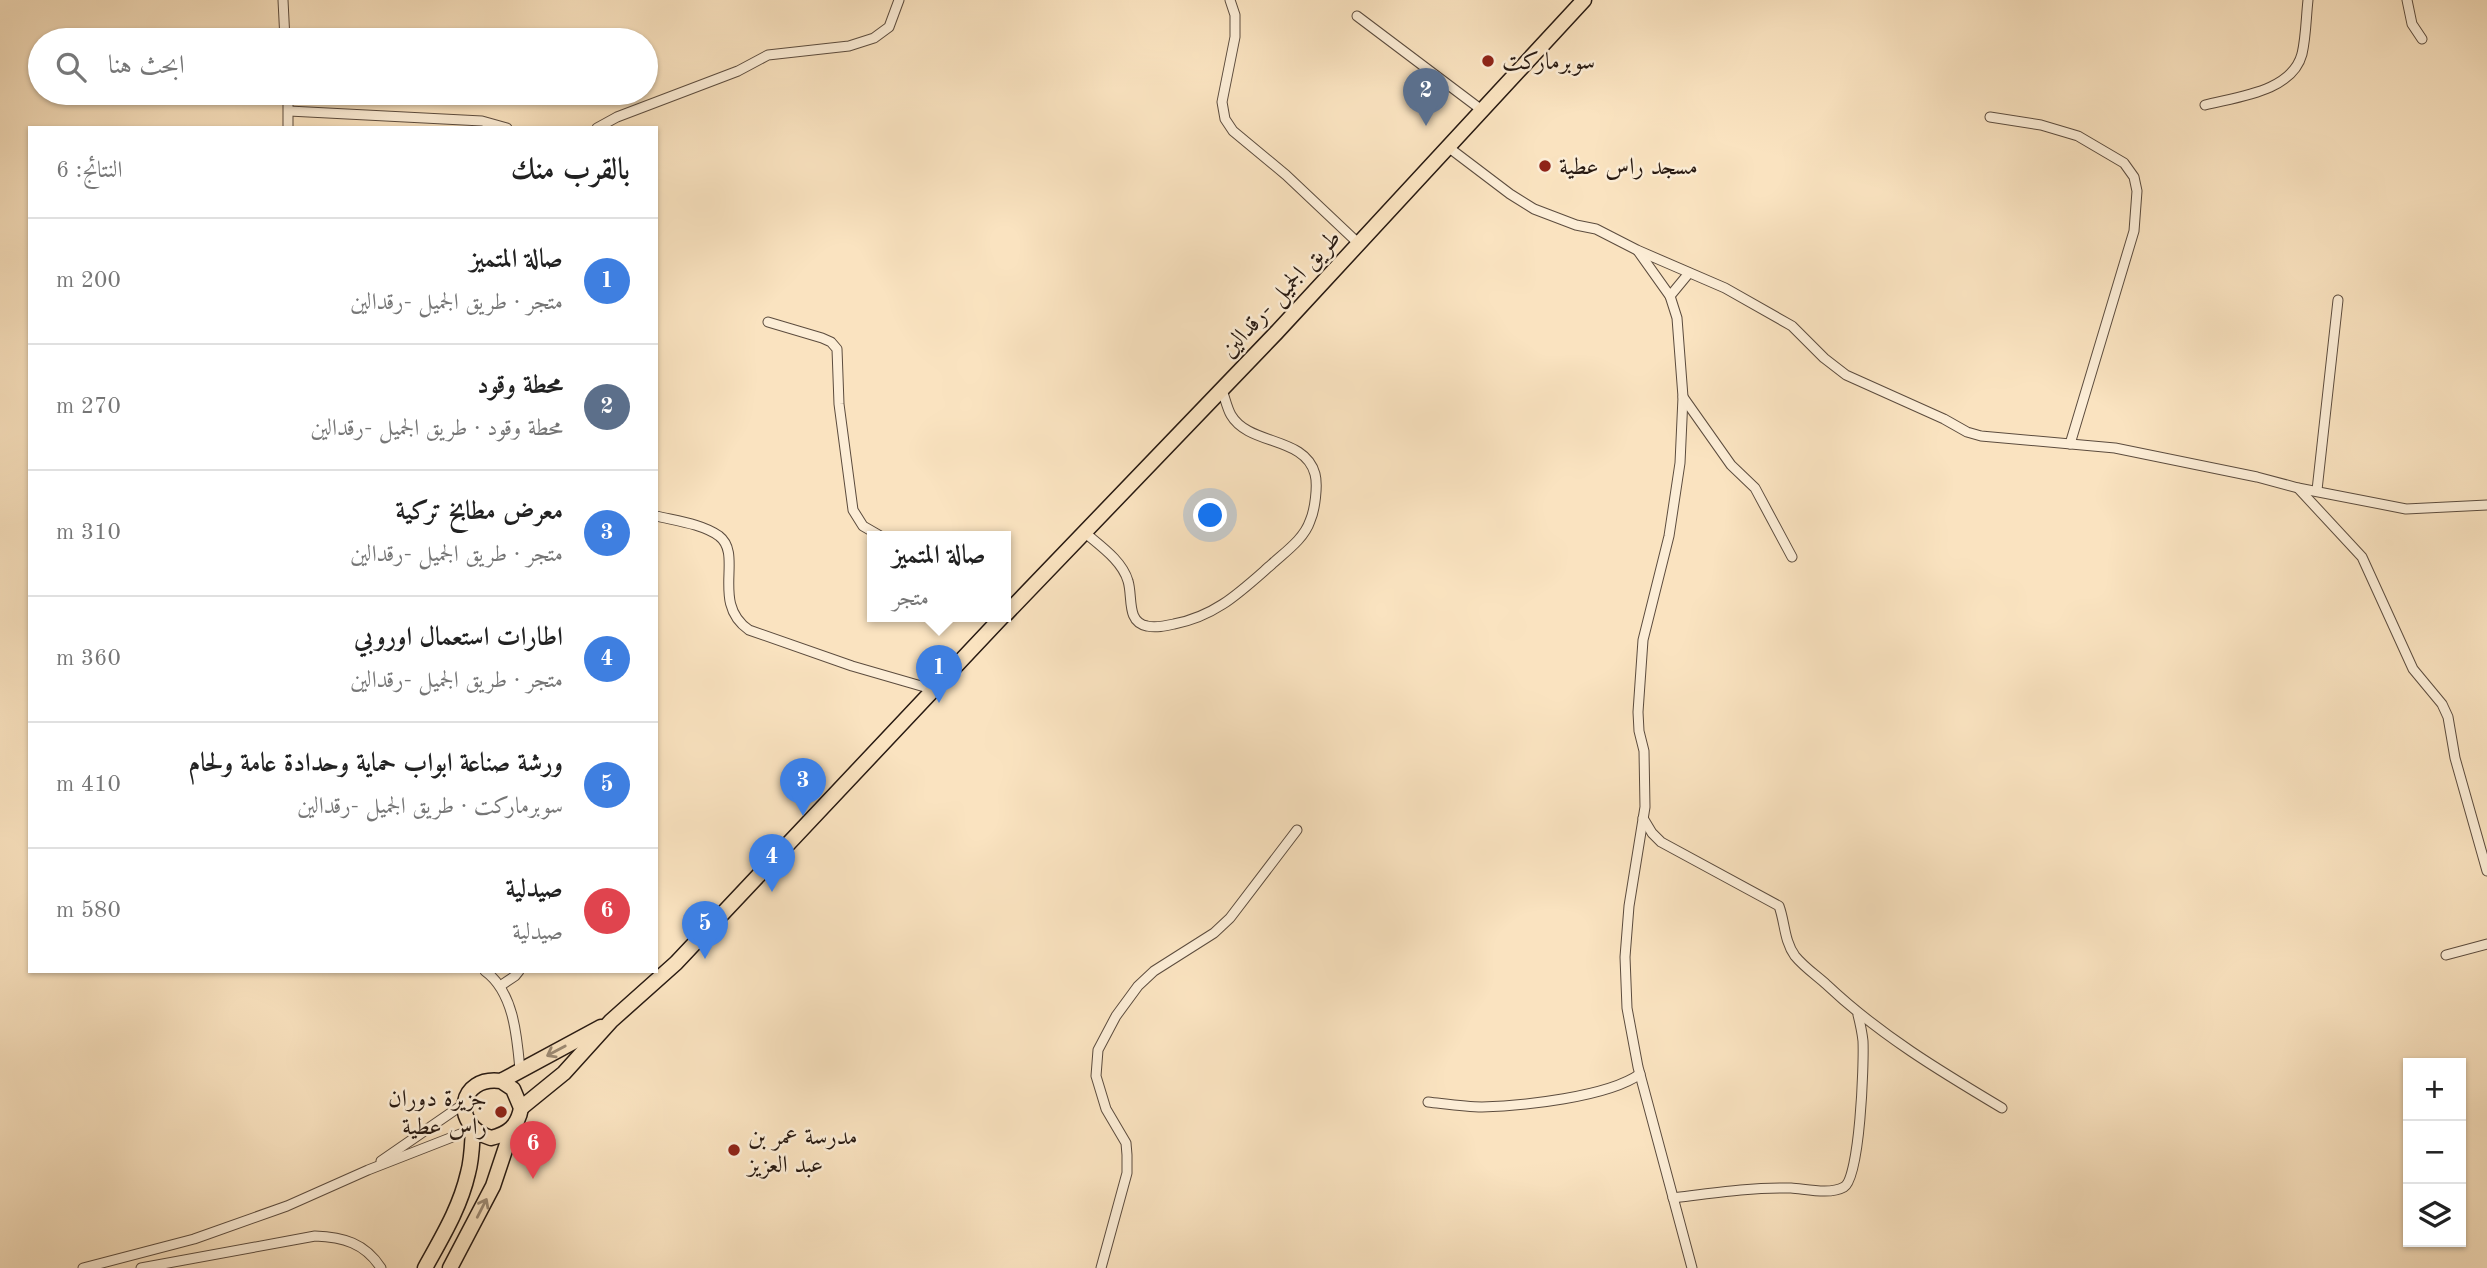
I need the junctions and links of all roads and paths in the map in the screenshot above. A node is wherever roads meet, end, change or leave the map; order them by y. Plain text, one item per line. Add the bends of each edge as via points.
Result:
1 (283, 0) edge
2 (899, 0) edge
3 (1230, 0) edge
4 (1584, 0) edge
5 (2308, 0) edge
6 (2407, 0) edge
7 (1357, 16) dead end
8 (284, 28) edge
9 (2421, 39) dead end
10 (658, 101) edge
11 (289, 105) edge
12 (649, 105) edge
13 (2205, 105) dead end
14 (289, 111) junction
15 (1483, 111) junction
16 (1990, 117) dead end
17 (288, 126) edge
18 (500, 126) edge
19 (601, 126) edge
20 (1448, 147) junction
21 (1358, 243) junction
22 (1637, 250) junction
23 (1689, 273) junction
24 (1670, 296) junction
25 (2338, 300) dead end
26 (768, 323) dead end
27 (1222, 390) junction
28 (1683, 397) junction
29 (2070, 444) junction
30 (2298, 488) junction
31 (2317, 490) junction
32 (2487, 505) edge
33 (658, 516) edge
34 (872, 531) edge
35 (1083, 531) junction
36 (1792, 556) dead end
37 (1011, 605) edge
38 (995, 622) edge
39 (935, 690) junction
40 (1643, 818) junction
41 (1297, 830) dead end
42 (2487, 871) edge
43 (2487, 944) edge
44 (2446, 955) dead end
45 (487, 973) edge
46 (517, 973) edge
47 (500, 986) junction
48 (1858, 1014) junction
49 (611, 1021) junction
50 (520, 1070) junction
51 (1640, 1074) junction
52 (501, 1081) junction
53 (465, 1102) junction
54 (1428, 1102) dead end
55 (521, 1108) junction
56 (2002, 1108) dead end
57 (473, 1129) junction
58 (512, 1129) junction
59 (368, 1170) junction
60 (1674, 1198) junction
61 (83, 1268) edge
62 (141, 1268) edge
63 (381, 1268) edge
64 (425, 1268) edge
65 (450, 1268) edge
66 (1101, 1268) edge
67 (1692, 1268) edge

1 - 8 street
2 - 10 street via 889,27 874,38 849,46 768,55
3 - 21 street via 1235,37 1222,102 1226,119 1233,131
4 - 15 main road, طريق الجميل -رقدالين
5 - 13 street via 2301,57 2293,72 2272,86
6 - 9 street
7 - 15 street
11 - 14 street
12 - 19 street
14 - 17 street
14 - 18 street via 482,121
15 - 20 main road, طريق الجميل -رقدالين
16 - 29 street via 2078,135 2124,163 2134,177 2134,231
20 - 21 main road, طريق الجميل -رقدالين
20 - 22 street via 1534,209 1596,229
21 - 27 main road, طريق الجميل -رقدالين
22 - 23 street
22 - 24 street
23 - 24 street
23 - 29 street via 1782,319 1846,375 1967,432
24 - 28 street via 1677,318
25 - 31 street
26 - 34 street via 822,338 837,349 853,510
27 - 35 main road, طريق الجميل -رقدالين
27 - 35 street via 1231,417 1311,462 1316,477 1310,521 1295,544 1226,604 1196,620 1146,626 1136,621 1131,610 1129,582 1122,567
28 - 36 street via 1731,465 1755,488
28 - 40 street via 1680,463 1669,536 1643,640 1637,712 1645,778
29 - 30 street via 2115,448
30 - 31 street
30 - 42 street via 2362,557 2413,669 2442,704
31 - 32 street via 2406,509
33 - 39 street via 721,538 728,548 732,614 739,624 852,666
35 - 37 main road, طريق الجميل -رقدالين
38 - 39 main road, طريق الجميل -رقدالين
39 - 49 main road, طريق الجميل -رقدالين via 676,963
40 - 48 street via 1661,842 1779,906 1796,956
40 - 51 street via 1625,957 1627,1007
41 - 66 street via 1230,918 1138,986 1101,1043 1096,1076 1128,1155
43 - 44 street
45 - 47 street
46 - 47 street
47 - 50 street via 515,1027
48 - 56 street via 1929,1065
48 - 60 street via 1863,1040 1861,1101 1856,1158 1847,1186 1837,1191 1733,1189
49 -> 50 main road
49 - 55 main road via 564,1073
50 - 52 main road
51 - 54 street via 1612,1089 1567,1097 1481,1107
51 - 60 street
52 - 53 main road via 478,1084
52 - 55 main road via 513,1088
53 - 57 main road via 465,1117
53 - 59 street
55 - 58 main road
57 - 58 main road via 491,1138
57 - 59 street
57 - 64 main road via 462,1195
65 -> 58 main road via 493,1186
59 - 61 street via 287,1206 194,1238
60 - 67 street
62 - 63 street via 315,1236 338,1237 364,1248

